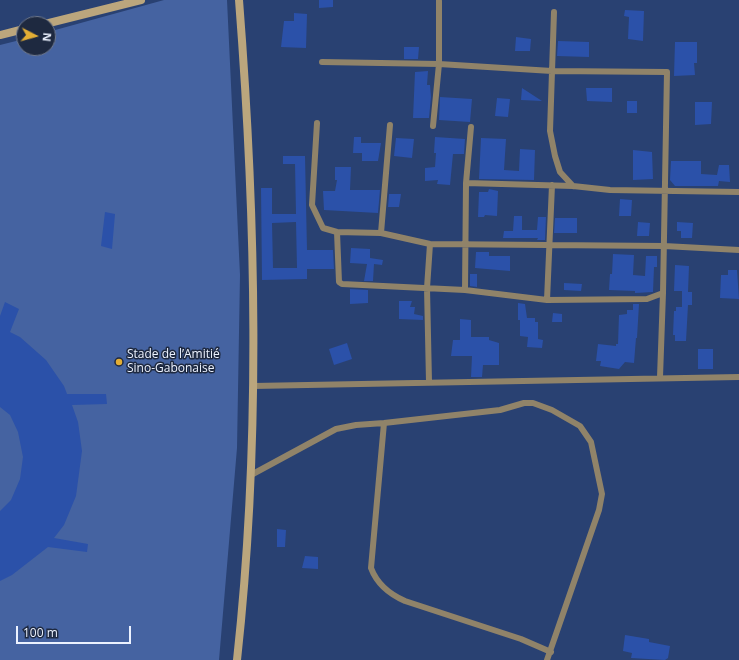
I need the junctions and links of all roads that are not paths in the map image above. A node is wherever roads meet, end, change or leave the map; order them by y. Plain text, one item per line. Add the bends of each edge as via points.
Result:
1 (141, 0) edge
2 (239, 0) edge
3 (439, 1) edge
4 (554, 12) dead end
5 (56, 21) edge
6 (16, 31) edge
7 (0, 35) edge
8 (322, 62) dead end
9 (439, 64) junction
10 (552, 71) junction
11 (317, 123) dead end
12 (390, 125) dead end
13 (433, 126) dead end
14 (471, 127) dead end
15 (466, 183) junction
16 (552, 186) junction
17 (573, 186) junction
18 (665, 191) junction
19 (739, 192) edge
20 (337, 232) junction
21 (381, 233) junction
22 (430, 244) junction
23 (466, 245) junction
24 (549, 245) junction
25 (664, 246) junction
26 (739, 250) edge
27 (427, 288) junction
28 (465, 290) junction
29 (663, 293) junction
30 (547, 300) junction
31 (660, 377) junction
32 (739, 377) edge
33 (429, 382) junction
34 (253, 386) junction
35 (384, 423) junction
36 (251, 475) junction
37 (551, 652) junction
38 (237, 660) edge
39 (548, 660) edge

1 - 5 main road
2 - 34 main road via 248,122
3 - 9 street
4 - 10 street
6 - 7 main road
8 - 9 street
9 - 10 street
9 - 13 street
10 - 17 street via 550,131 560,172
10 - 18 street via 667,72
11 - 20 street via 312,205 323,228
12 - 21 street
14 - 15 street
15 - 16 street
15 - 23 street
16 - 17 street
16 - 24 street
17 - 18 street
18 - 19 street
18 - 25 street
20 - 21 street
20 - 27 street via 339,282 342,284
21 - 22 street
22 - 23 street
22 - 27 street
23 - 24 street
23 - 28 street
24 - 25 street
24 - 30 street
25 - 26 street
25 - 29 street
27 - 28 street
27 - 33 street
28 - 30 street
29 - 30 street via 647,299
29 - 31 street
31 - 32 street
31 - 33 street
33 - 34 street
34 - 36 main road
35 - 36 street via 336,429
35 - 37 street via 371,568 376,579 392,595 405,601 521,639
35 - 37 street via 500,410 533,403 580,426 591,442 602,494 599,510
36 - 38 main road via 250,517
37 - 39 street

